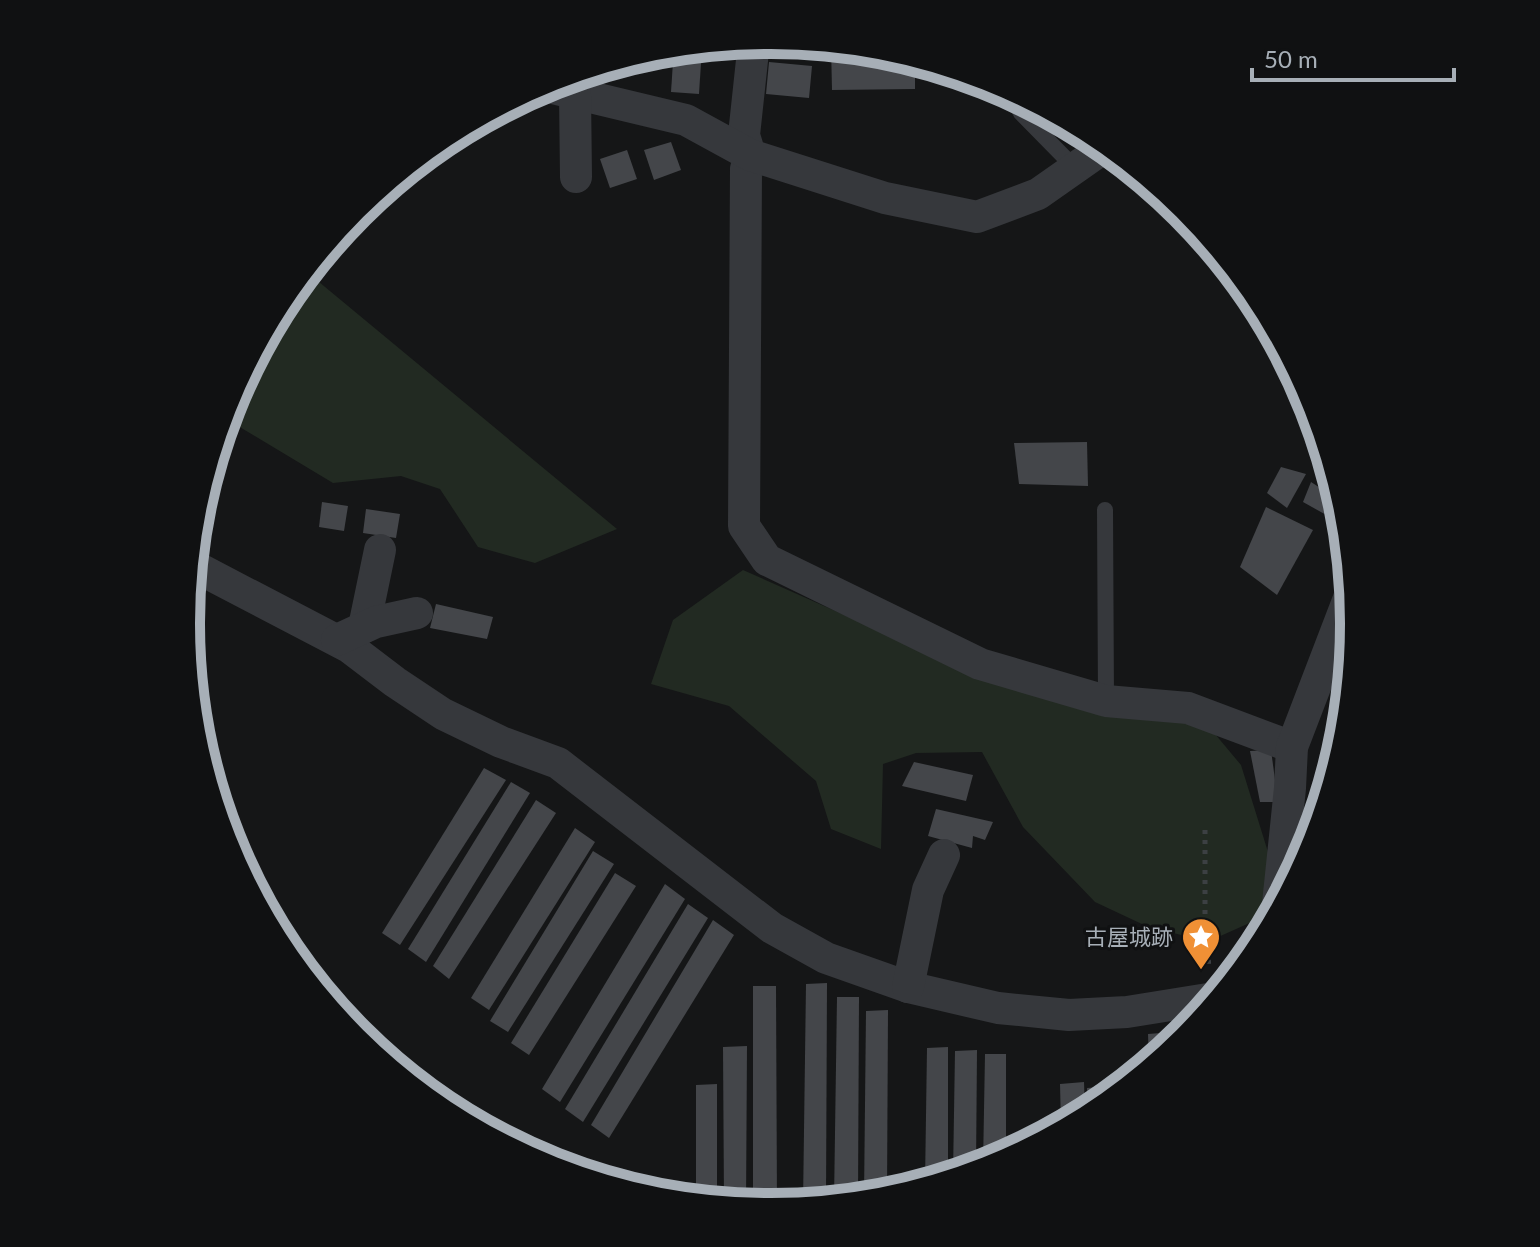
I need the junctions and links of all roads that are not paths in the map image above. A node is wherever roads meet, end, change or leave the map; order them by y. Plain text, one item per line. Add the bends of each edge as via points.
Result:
1 (753, 54) edge
2 (566, 92) edge
3 (560, 94) edge
4 (1021, 112) edge
5 (750, 155) junction
6 (1093, 155) edge
7 (1075, 168) junction
8 (576, 177) dead end
9 (1105, 510) dead end
10 (380, 550) dead end
11 (203, 570) edge
12 (417, 613) dead end
13 (1340, 622) edge
14 (351, 634) junction
15 (1106, 701) junction
16 (1292, 747) junction
17 (944, 855) dead end
18 (1281, 875) edge
19 (908, 987) junction
20 (1197, 1001) edge

1 - 5 street via 744,135
2 - 5 street via 686,120
3 - 8 street
4 - 7 lane
5 - 7 street via 885,198 977,217 1038,194
5 - 15 street via 744,526 767,560 980,664
6 - 7 street
9 - 15 lane
10 - 14 street
11 - 14 street
12 - 14 street
13 - 16 street
14 - 19 street via 443,714 558,763 772,928 826,958
15 - 16 street via 1188,708
16 - 18 street
17 - 19 street via 928,890
19 - 20 street via 998,1008 1069,1015

